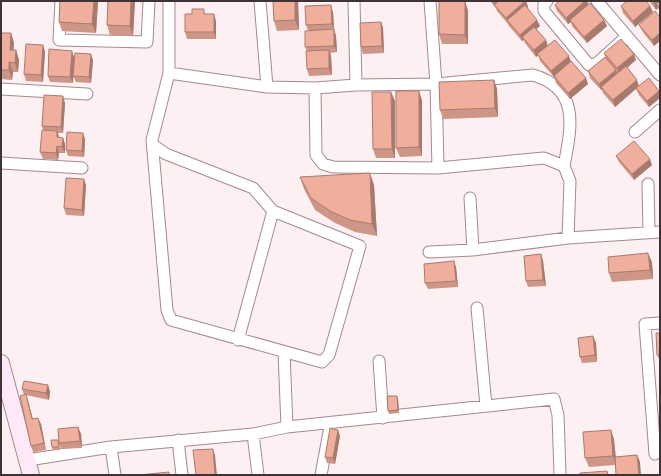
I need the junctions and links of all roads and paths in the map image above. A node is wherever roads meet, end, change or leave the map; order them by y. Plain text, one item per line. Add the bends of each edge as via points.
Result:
1 (62, 1) edge
2 (149, 1) edge
3 (169, 1) edge
4 (260, 1) edge
5 (354, 1) edge
6 (430, 1) edge
7 (547, 1) edge
8 (598, 1) edge
9 (627, 36) junction
10 (169, 74) junction
11 (660, 75) edge
12 (436, 84) junction
13 (356, 85) junction
14 (267, 87) junction
15 (315, 88) junction
16 (1, 89) edge
17 (87, 94) dead end
18 (660, 110) edge
19 (635, 132) dead end
20 (153, 145) junction
21 (1, 163) edge
22 (564, 166) junction
23 (82, 168) dead end
24 (438, 168) junction
25 (648, 184) dead end
26 (470, 198) dead end
27 (273, 210) junction
28 (655, 232) edge
29 (568, 238) junction
30 (473, 250) junction
31 (429, 252) dead end
32 (476, 308) dead end
33 (660, 323) edge
34 (238, 340) junction
35 (284, 352) junction
36 (378, 361) dead end
37 (1, 363) edge
38 (486, 406) junction
39 (382, 418) junction
40 (331, 424) junction
41 (287, 428) junction
42 (253, 434) junction
43 (178, 440) junction
44 (111, 447) junction
45 (655, 454) dead end
46 (29, 468) edge
47 (115, 475) edge
48 (182, 475) edge
49 (258, 475) edge
50 (321, 475) edge
51 (560, 475) edge

1 - 2 street via 59,40 147,42
3 - 10 street
4 - 14 street
5 - 13 street
6 - 12 street
7 - 9 street via 544,4 544,11 589,65 596,64
8 - 9 street
9 - 11 street
10 - 14 street
10 - 20 street via 152,140
12 - 13 street
12 - 22 street via 533,75 547,79 568,102 570,133
12 - 24 street
13 - 15 street
14 - 15 street
15 - 24 street via 316,155 323,164 333,167
16 - 17 street
18 - 19 street
20 - 27 street via 166,154 253,188
20 - 34 street via 167,310 171,320
21 - 23 street
22 - 24 street via 544,158
22 - 29 street via 570,181
25 - 28 street
26 - 30 street
27 - 34 street
27 - 35 street via 360,246 329,355 322,362
28 - 29 street
29 - 30 street
30 - 31 street
32 - 38 street
33 - 45 street via 645,324
34 - 35 street
35 - 41 street
36 - 39 street
37 - 46 main road
38 - 39 street
38 - 51 street via 554,399 558,415
39 - 40 street
40 - 41 street
40 - 50 street
41 - 42 street
42 - 43 street
42 - 49 street
43 - 44 street
43 - 48 street
44 - 46 street
44 - 47 street

